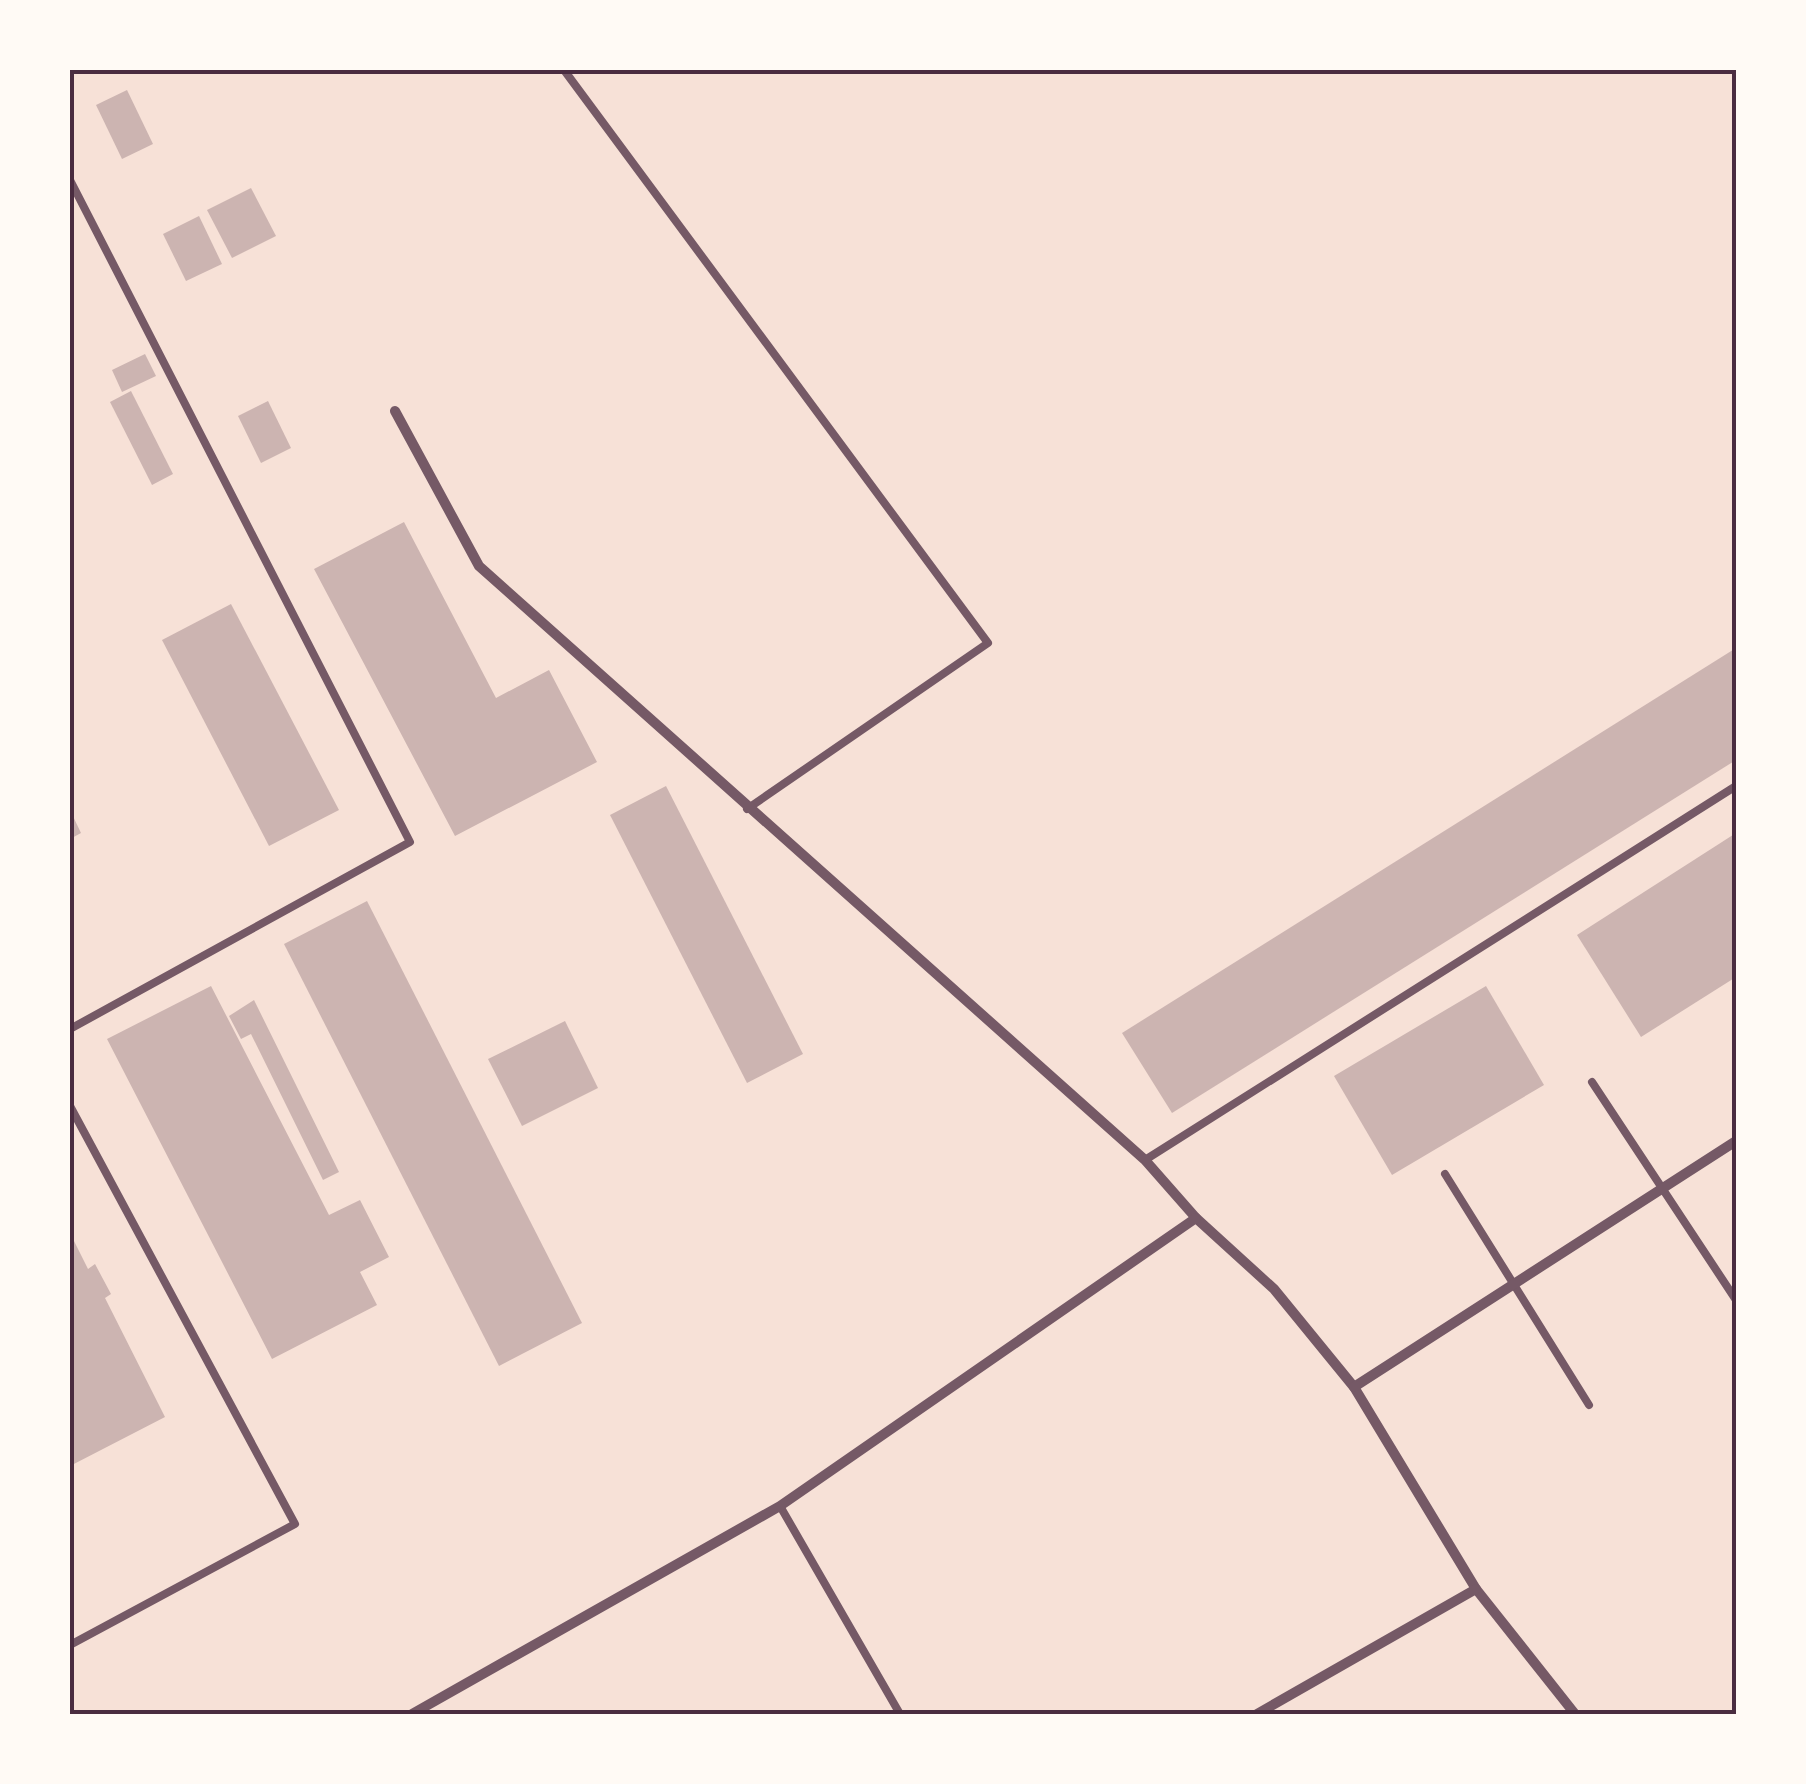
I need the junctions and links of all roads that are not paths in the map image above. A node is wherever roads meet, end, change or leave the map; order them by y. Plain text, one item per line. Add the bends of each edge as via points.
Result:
1 (564, 70) edge
2 (70, 180) edge
3 (395, 411) dead end
4 (1736, 786) edge
5 (747, 809) junction
6 (70, 1029) edge
7 (1592, 1082) dead end
8 (70, 1106) edge
9 (1736, 1140) edge
10 (1145, 1160) junction
11 (1446, 1174) dead end
12 (1662, 1188) junction
13 (1196, 1218) junction
14 (1514, 1284) junction
15 (1736, 1300) edge
16 (1354, 1387) junction
17 (1588, 1405) dead end
18 (780, 1506) junction
19 (1476, 1589) junction
20 (70, 1645) edge
21 (412, 1714) edge
22 (900, 1714) edge
23 (1257, 1714) edge
24 (1575, 1714) edge

1 - 5 lane via 988,643
2 - 6 lane via 410,842
3 - 5 street via 480,566
4 - 10 lane
5 - 10 street
7 - 12 lane
8 - 20 lane via 295,1524
9 - 12 street
10 - 13 street
11 - 14 lane
12 - 14 street
12 - 15 lane
13 - 16 street via 1274,1288
13 - 18 street
14 - 16 street
14 - 17 lane
16 - 19 street
18 - 21 street
18 - 22 lane
19 - 23 street
19 - 24 street

